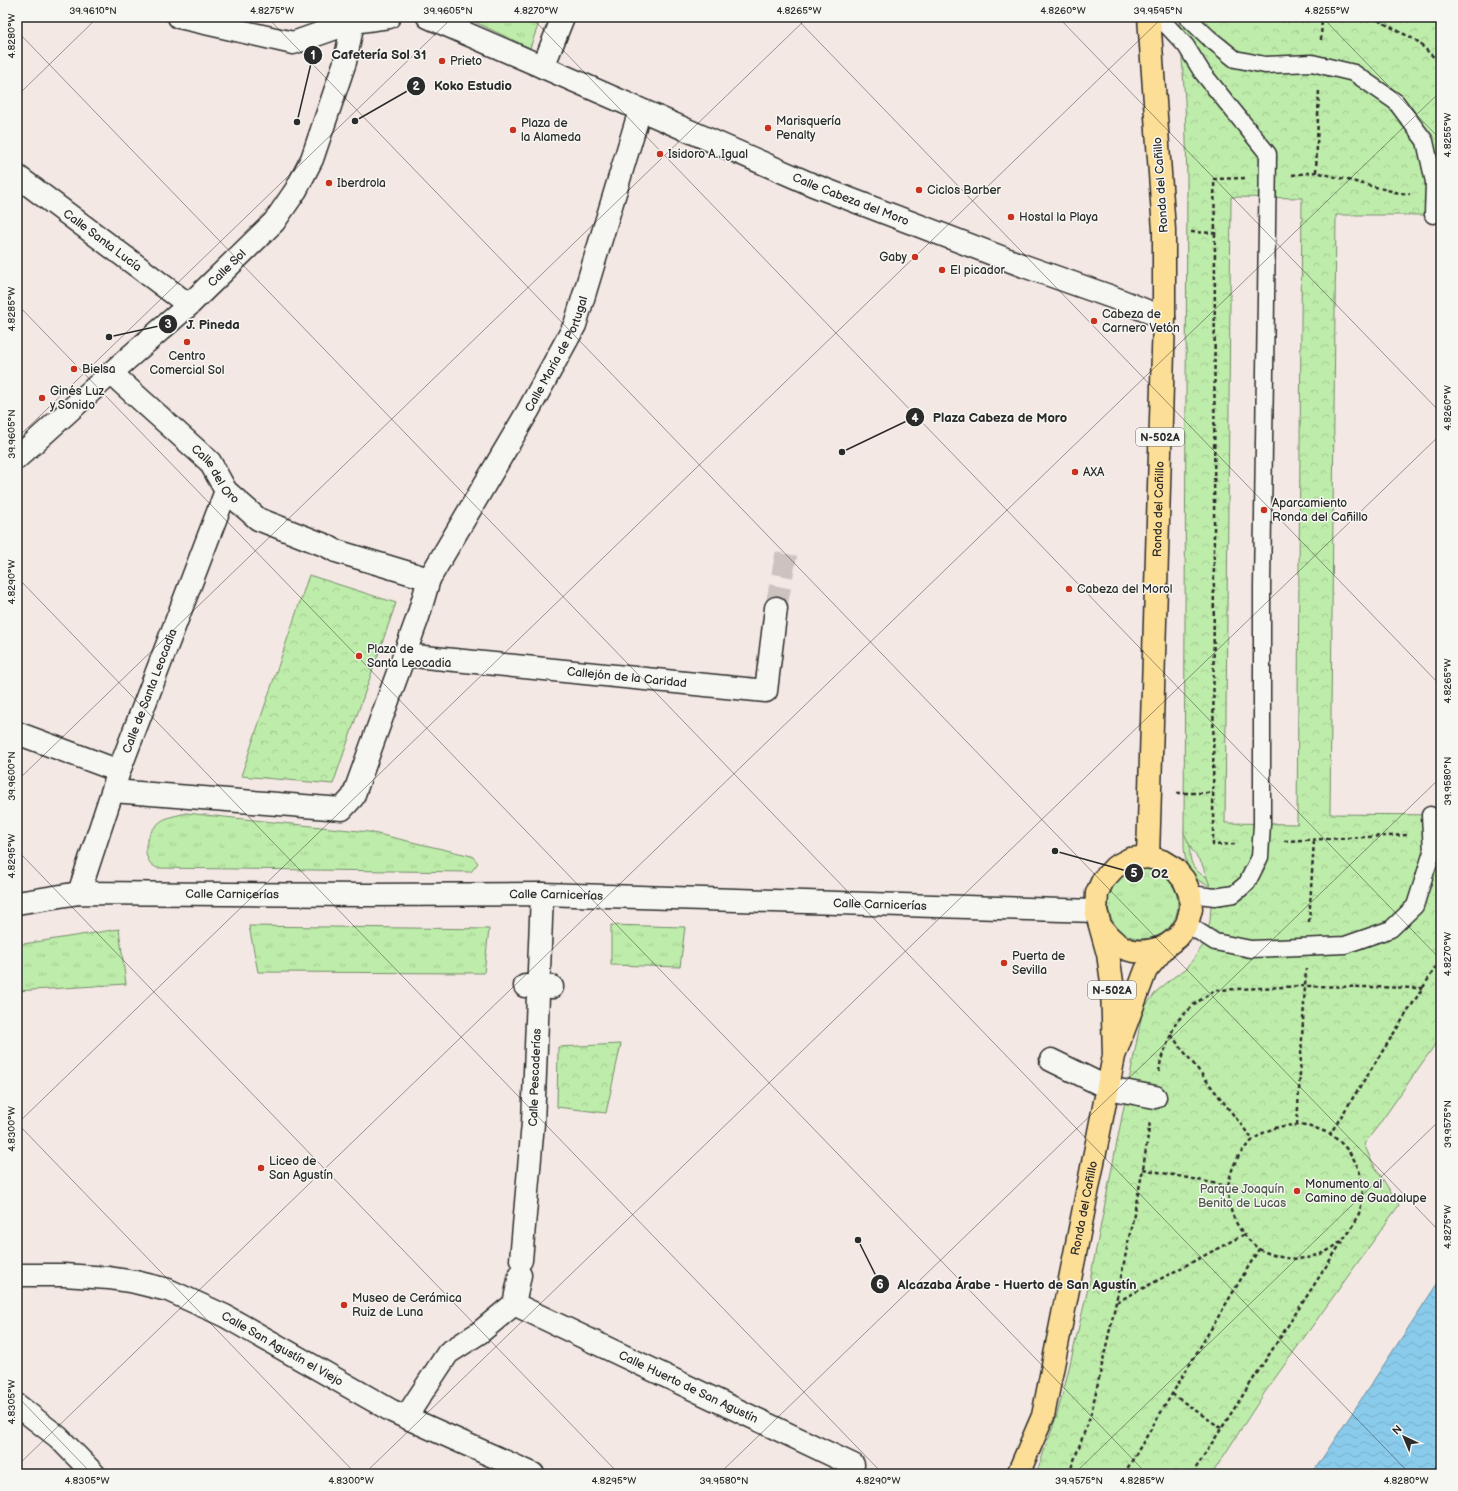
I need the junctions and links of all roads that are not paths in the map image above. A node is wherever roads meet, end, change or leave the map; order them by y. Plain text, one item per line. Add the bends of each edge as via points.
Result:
1 (179, 17) edge
2 (389, 17) edge
3 (428, 17) edge
4 (563, 17) edge
5 (1149, 17) edge
6 (1159, 17) edge
7 (1187, 17) edge
8 (351, 20) edge
9 (543, 67) junction
10 (640, 110) junction
11 (17, 176) edge
12 (1433, 215) dead end
13 (189, 305) junction
14 (1164, 318) junction
15 (111, 373) junction
16 (17, 458) edge
17 (226, 491) junction
18 (429, 579) junction
19 (776, 608) tunnel mouth
20 (404, 655) junction
21 (17, 733) edge
22 (119, 771) junction
23 (113, 791) junction
24 (1430, 815) dead end
25 (1148, 857) junction
26 (79, 893) junction
27 (542, 894) junction
28 (1190, 894) junction
29 (17, 903) edge
30 (1099, 918) junction
31 (1187, 924) junction
32 (1166, 946) junction
33 (1114, 1056) junction
34 (1051, 1060) dead end
35 (1108, 1088) junction
36 (1155, 1097) road end
37 (17, 1275) edge
38 (514, 1304) junction
39 (17, 1405) edge
40 (406, 1417) junction
41 (855, 1469) edge
42 (94, 1474) edge
43 (533, 1474) edge
44 (1018, 1474) edge

1 - 8 street via 293,43
2 - 8 street
3 - 9 street
4 - 9 street
5 - 14 main road, Ronda del Cañillo / N-502A via 1164,230
6 - 28 lane via 1186,46 1202,72 1268,154 1260,857 1247,883 1234,894 1215,897
7 - 12 lane via 1235,59 1265,65 1312,63 1354,73 1396,102 1425,142 1434,182
8 - 13 street, Calle Sol via 345,62 312,159 296,190 274,222
9 - 10 street, Calle Cabeza del Moro
10 - 14 street, Calle Cabeza del Moro via 813,185
10 - 18 street, Calle María de Portugal via 575,325
11 - 13 street, Calle Santa Lucía
13 - 15 street, Calle Sol
14 - 25 main road, Ronda del Cañillo / N-502A
15 - 16 street, Calle Sol
15 - 17 street, Calle del Oro via 210,462
17 - 18 street, Calle del Oro via 258,519 336,551
17 - 22 street, Calle de Santa Leocadia
18 - 20 street
19 - 20 street, Callejón de la Caridad via 766,691
20 - 23 street via 353,797 342,809
21 - 22 street
22 - 23 street, Calle de Santa Leocadia
23 - 26 street, Calle de Santa Leocadia
24 - 31 lane via 1432,852 1415,906 1391,929 1345,945 1251,949 1215,942
25 - 28 main road, Ronda del Cañillo / N-502A via 1175,868
25 - 30 main road, Ronda del Cañillo / N-502A via 1130,859 1115,867 1103,880 1096,893
26 - 27 street, Calle Carnicerías
26 - 29 street, Calle Carnicerías
27 - 30 street, Calle Carnicerías
27 - 38 street, Calle Pescaderías via 533,1123 521,1268
28 - 31 main road, Ronda del Cañillo / N-502A via 1191,909
30 - 32 main road, Ronda del Cañillo / N-502A via 1109,938 1121,947 1136,952 1151,952
30 - 33 main road, Ronda del Cañillo / N-502A via 1112,982
31 - 32 main road, Ronda del Cañillo / N-502A via 1178,937
32 - 33 main road, Ronda del Cañillo / N-502A via 1146,970
33 - 35 main road, Ronda del Cañillo / N-502A
34 - 35 street
35 - 36 street
35 - 44 main road, Ronda del Cañillo / N-502A via 1042,1416
37 - 40 street, Calle San Agustín el Viejo via 109,1278 168,1290 225,1316
38 - 40 street via 479,1333 448,1353
38 - 41 street, Calle Huerto de San Agustín
39 - 42 street via 58,1437
40 - 43 street, Calle San Agustín el Viejo

